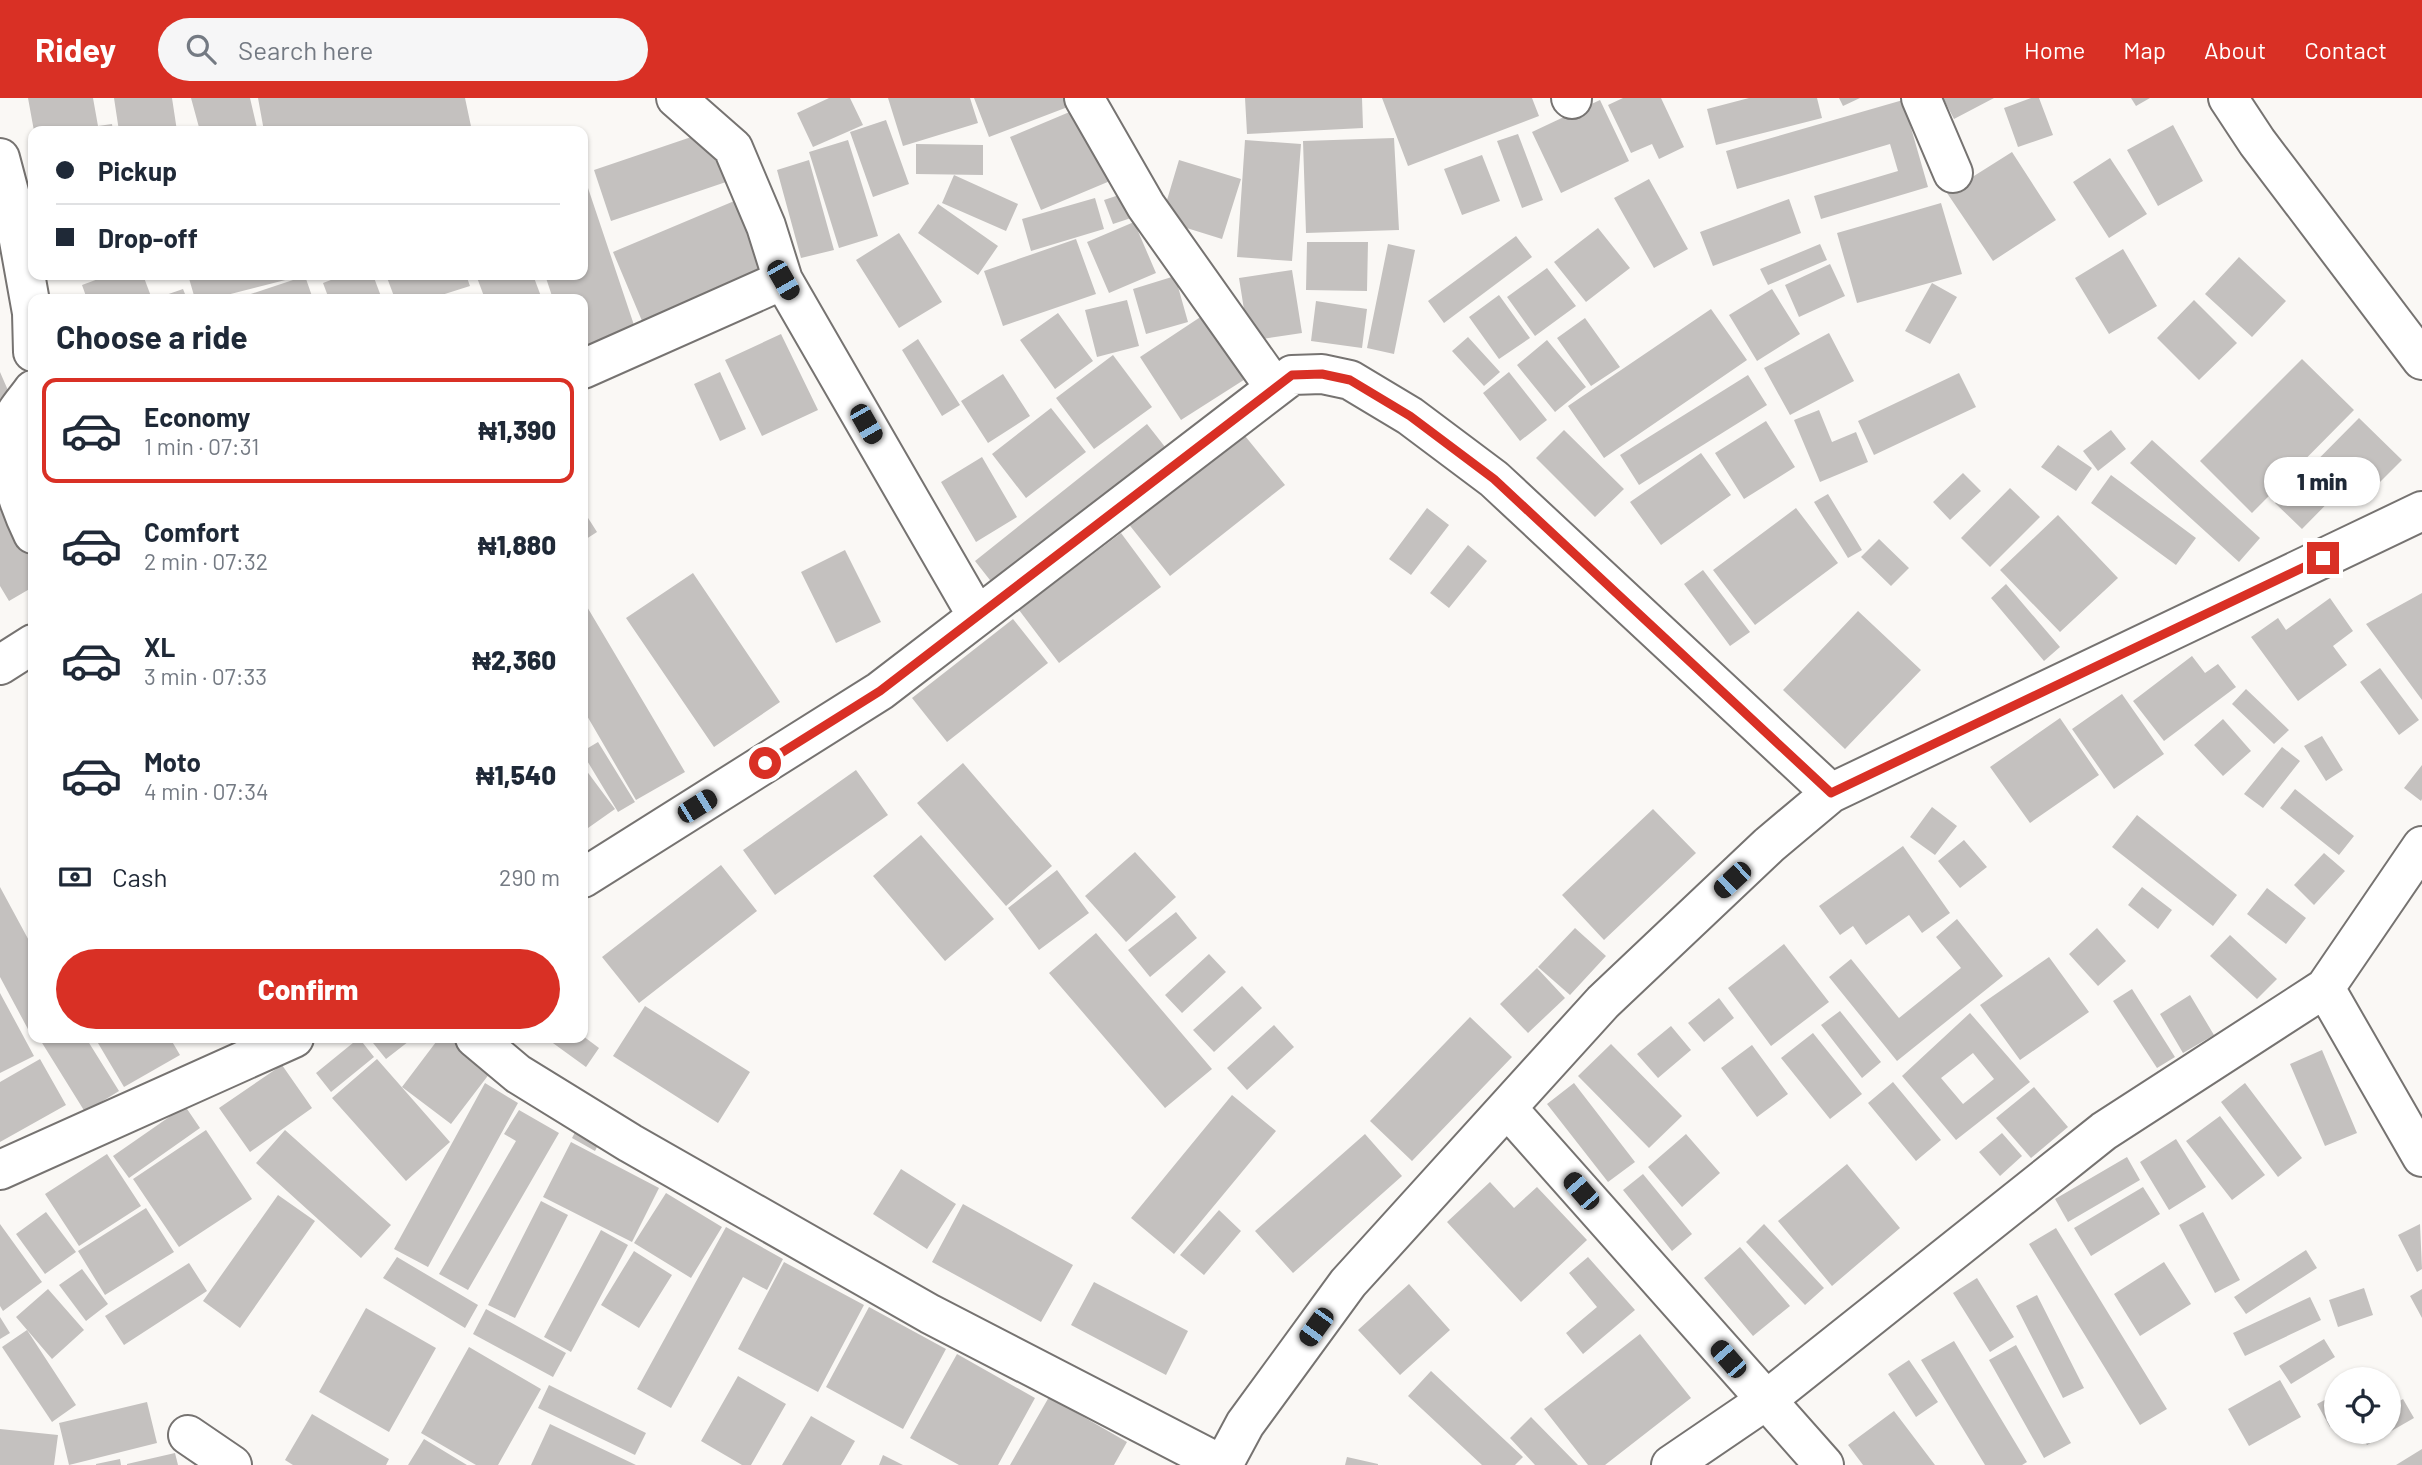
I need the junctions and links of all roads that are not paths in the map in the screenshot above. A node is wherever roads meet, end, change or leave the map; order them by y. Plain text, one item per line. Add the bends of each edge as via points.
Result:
1 (676, 98) edge
2 (1084, 98) edge
3 (1921, 98) edge
4 (2228, 98) edge
5 (0, 158) edge
6 (1953, 173) dead end
7 (783, 280) junction
8 (16, 317) edge
9 (28, 342) edge
10 (2422, 360) edge
11 (588, 367) edge
12 (1275, 388) junction
13 (28, 397) edge
14 (2422, 512) edge
15 (28, 523) edge
16 (977, 616) junction
17 (28, 647) edge
18 (0, 664) edge
19 (1831, 793) junction
20 (2422, 846) edge
21 (588, 875) edge
22 (2325, 988) junction
23 (283, 1043) edge
24 (481, 1043) edge
25 (1507, 1108) junction
26 (2422, 1157) edge
27 (0, 1170) edge
28 (1765, 1401) junction
29 (188, 1435) dead end
30 (232, 1465) edge
31 (1222, 1465) edge
32 (1671, 1465) edge
33 (1824, 1465) edge

1 - 7 street via 733,148
2 - 12 street via 1146,206
3 - 6 street
4 - 10 street
5 - 8 street via 13,207
7 - 11 street
7 - 16 street
8 - 9 street
12 - 16 street
12 - 19 street via 1292,375 1322,374 1350,380 1410,416 1494,479
13 - 15 street via 12,420 10,470
14 - 19 street
16 - 21 street via 880,691
17 - 18 street
19 - 25 street via 1769,845 1603,1002
20 - 22 street
22 - 26 street
22 - 28 street via 2104,1130
23 - 27 street
24 - 31 street via 518,1074 642,1150 930,1314
25 - 28 street
25 - 31 street via 1349,1283 1245,1424
28 - 32 street
28 - 33 street
29 - 30 street

